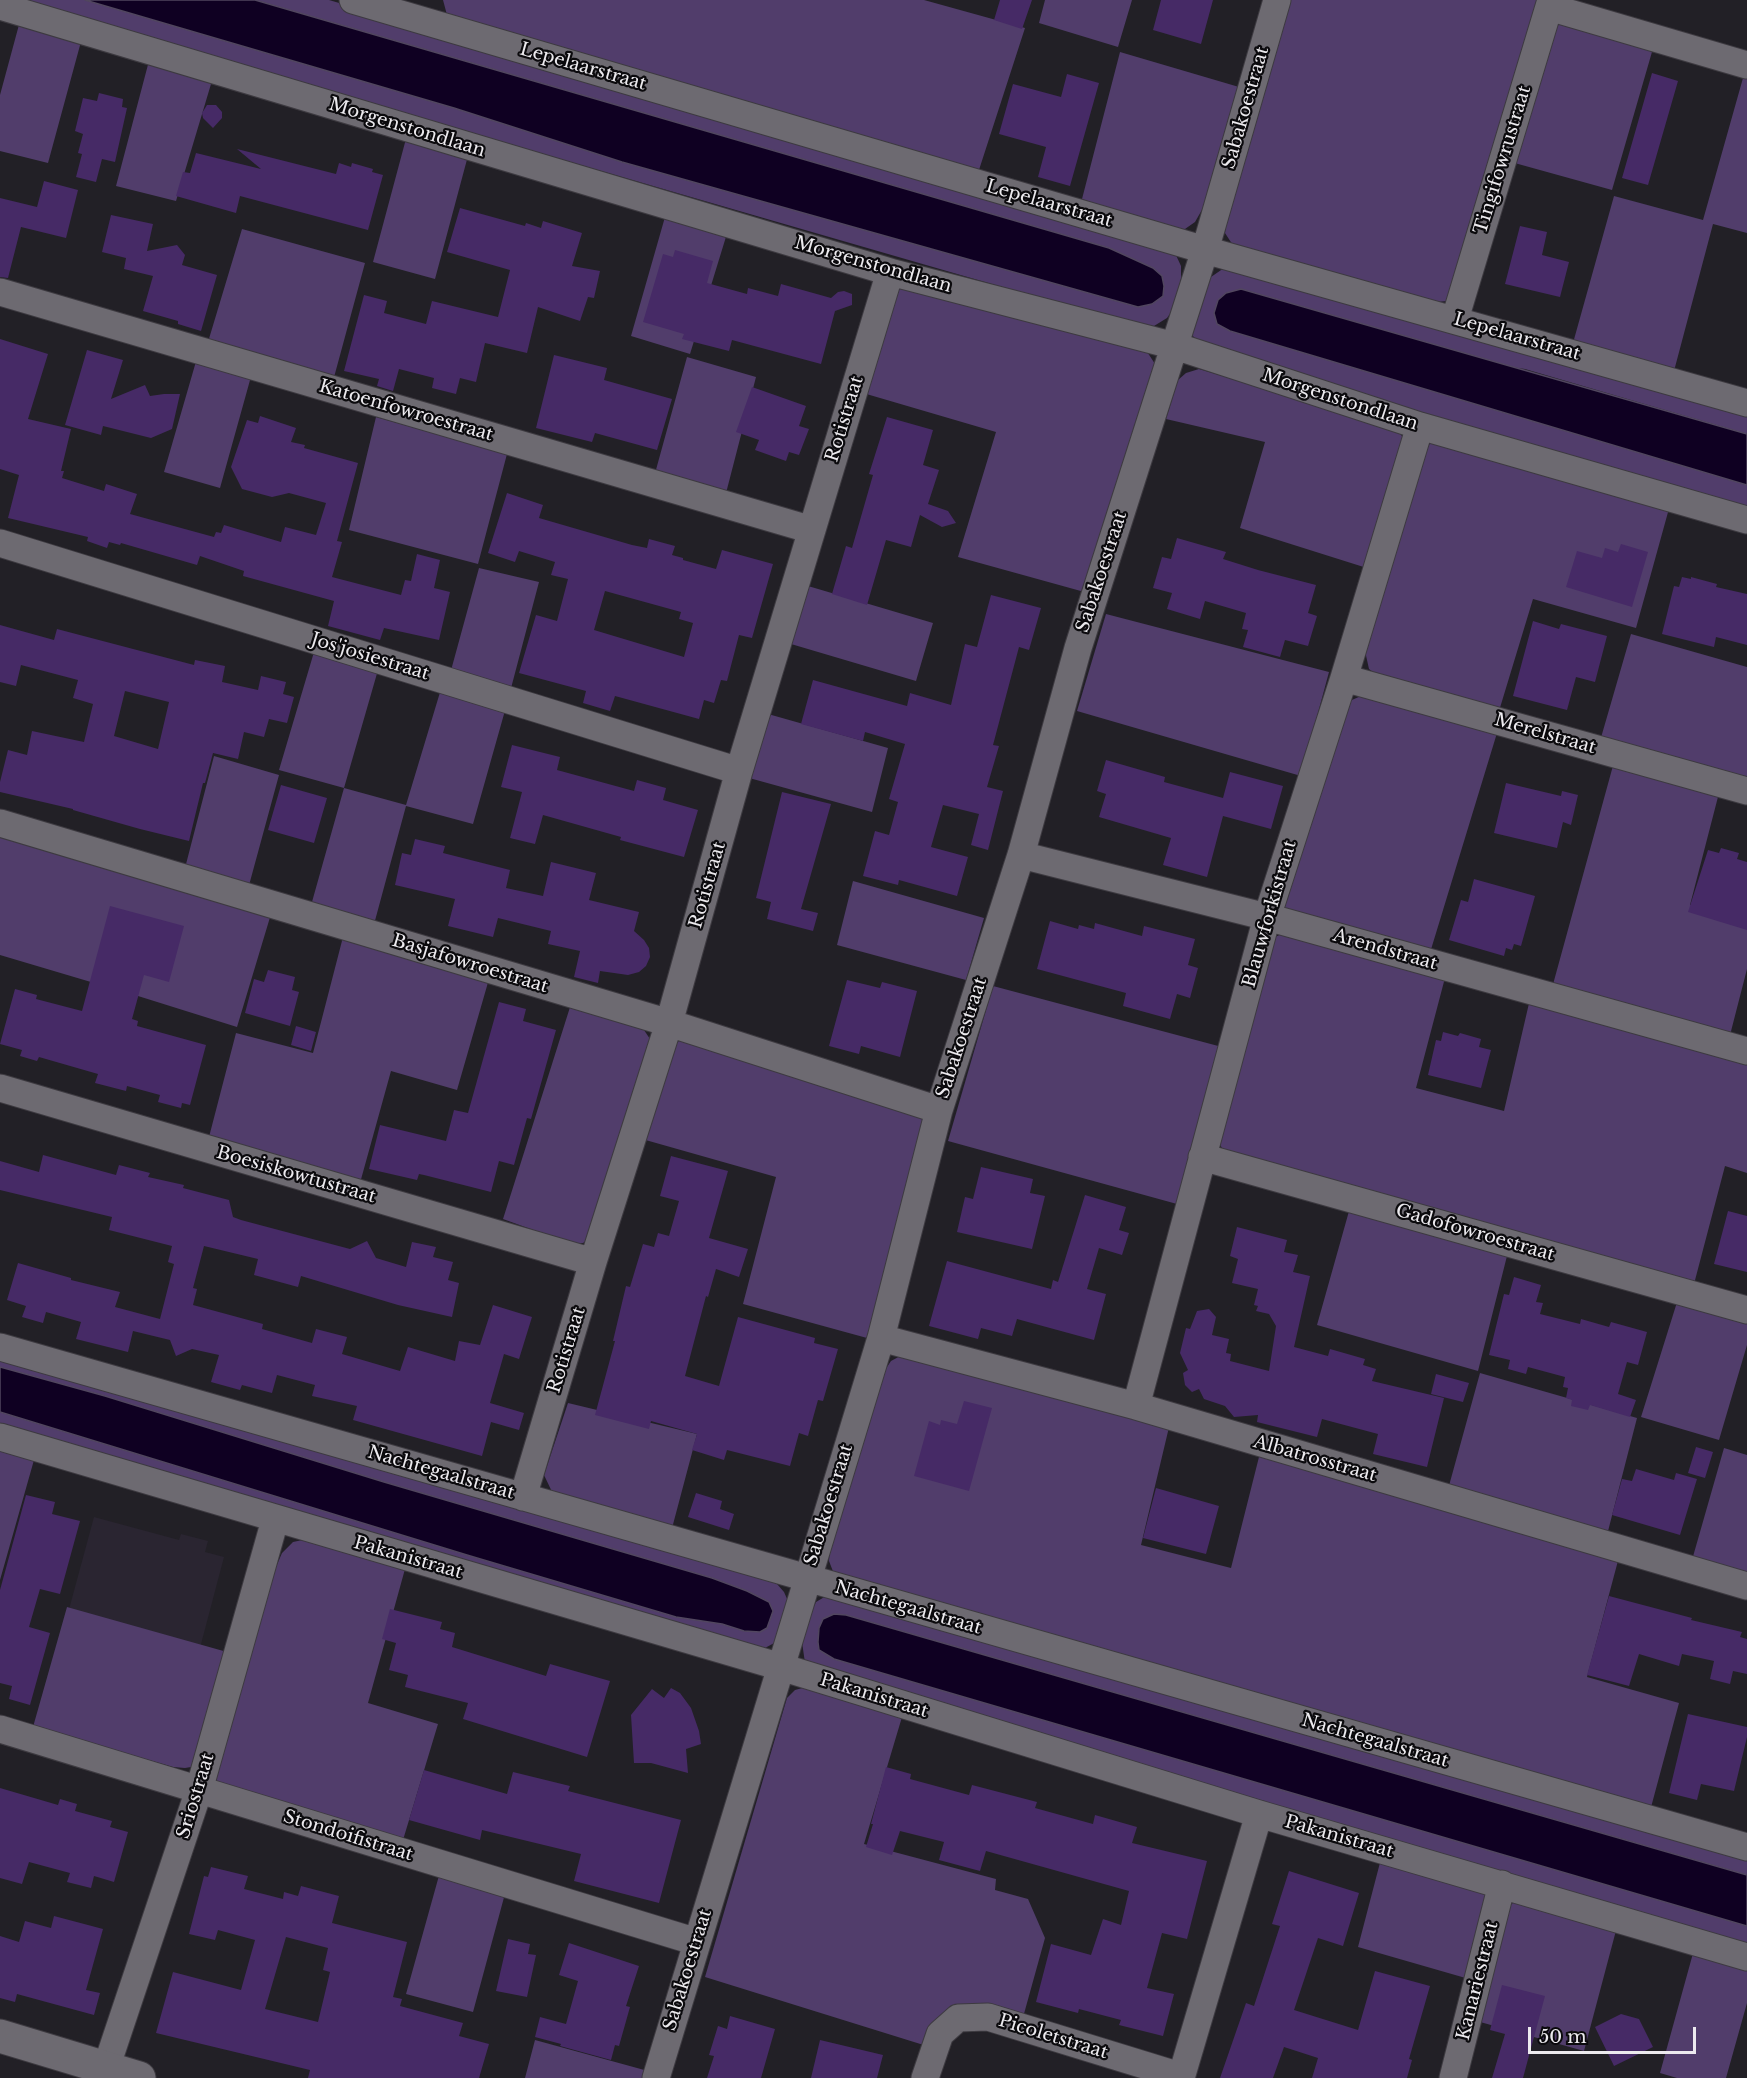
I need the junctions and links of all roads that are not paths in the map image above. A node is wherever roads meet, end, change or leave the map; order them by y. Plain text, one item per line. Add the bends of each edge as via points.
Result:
1 (353, 0) edge
2 (1277, 0) edge
3 (1550, 4) edge
4 (0, 6) edge
5 (430, 11) edge
6 (1747, 65) edge
7 (1205, 250) junction
8 (890, 272) junction
9 (0, 292) edge
10 (1455, 319) junction
11 (1175, 346) junction
12 (1747, 403) edge
13 (1420, 426) junction
14 (1747, 520) edge
15 (812, 530) junction
16 (0, 543) edge
17 (1344, 678) junction
18 (739, 771) junction
19 (1747, 791) edge
20 (0, 823) edge
21 (1021, 855) junction
22 (1267, 917) junction
23 (669, 1023) junction
24 (1747, 1051) edge
25 (0, 1088) edge
26 (939, 1110) junction
27 (1202, 1157) junction
28 (593, 1262) junction
29 (1747, 1310) edge
30 (881, 1338) junction
31 (0, 1347) edge
32 (1136, 1406) junction
33 (0, 1437) edge
34 (523, 1497) junction
35 (275, 1520) junction
36 (807, 1579) junction
37 (1747, 1586) edge
38 (781, 1667) junction
39 (0, 1729) edge
40 (199, 1790) junction
41 (1259, 1814) junction
42 (1747, 1847) edge
43 (1502, 1884) junction
44 (697, 1942) junction
45 (1747, 1957) edge
46 (0, 2036) edge
47 (106, 2068) junction
48 (1181, 2077) edge
49 (139, 2078) edge
50 (656, 2078) edge
51 (925, 2078) edge
52 (1453, 2078) edge

1 - 5 street, Lepelaarstraat
2 - 7 street, Sabakoestraat
3 - 6 street
3 - 10 street, Tingifowrustraat
4 - 8 street, Morgenstondlaan
5 - 7 street, Lepelaarstraat
7 - 10 street, Lepelaarstraat
7 - 11 street, Sabakoestraat
8 - 11 street, Morgenstondlaan
8 - 15 street, Rotistraat
9 - 15 street, Katoenfowroestraat
10 - 12 street, Lepelaarstraat
11 - 13 street, Morgenstondlaan
11 - 21 street, Sabakoestraat via 1078,648
13 - 14 street, Morgenstondlaan
13 - 17 street, Blauwforkistraat
15 - 18 street, Rotistraat
16 - 18 street, Jos'josiestraat
17 - 19 street, Merelstraat
17 - 22 street, Blauwforkistraat
18 - 23 street, Rotistraat
20 - 23 street, Basjafowroestraat
21 - 22 street, Arendstraat
21 - 26 street, Sabakoestraat
22 - 24 street, Arendstraat
22 - 27 street, Blauwforkistraat
23 - 26 street, Basjafowroestraat
23 - 28 street, Rotistraat
25 - 28 street, Boesiskowtustraat
26 - 30 street, Sabakoestraat
27 - 29 street, Gadofowroestraat
27 - 32 street, Blauwforkistraat
28 - 34 street, Rotistraat
30 - 32 street, Albatrosstraat
30 - 36 street, Sabakoestraat
31 - 34 street, Nachtegaalstraat
32 - 37 street, Albatrosstraat
33 - 35 street, Pakanistraat
34 - 36 street, Nachtegaalstraat
35 - 38 street, Pakanistraat
35 - 40 street, Sriostraat
36 - 38 street, Sabakoestraat
36 - 42 street, Nachtegaalstraat
38 - 41 street, Pakanistraat
38 - 44 street, Sabakoestraat
39 - 40 street, Stondoifistraat
40 - 44 street, Stondoifistraat
40 - 47 street, Sriostraat
41 - 43 street, Pakanistraat
41 - 48 street, Picoletstraat
43 - 45 street, Pakanistraat
43 - 52 street, Kanariestraat
44 - 50 street, Sabakoestraat
46 - 47 street
47 - 49 street
48 - 51 street, Picoletstraat via 988,2017 958,2018 940,2034

